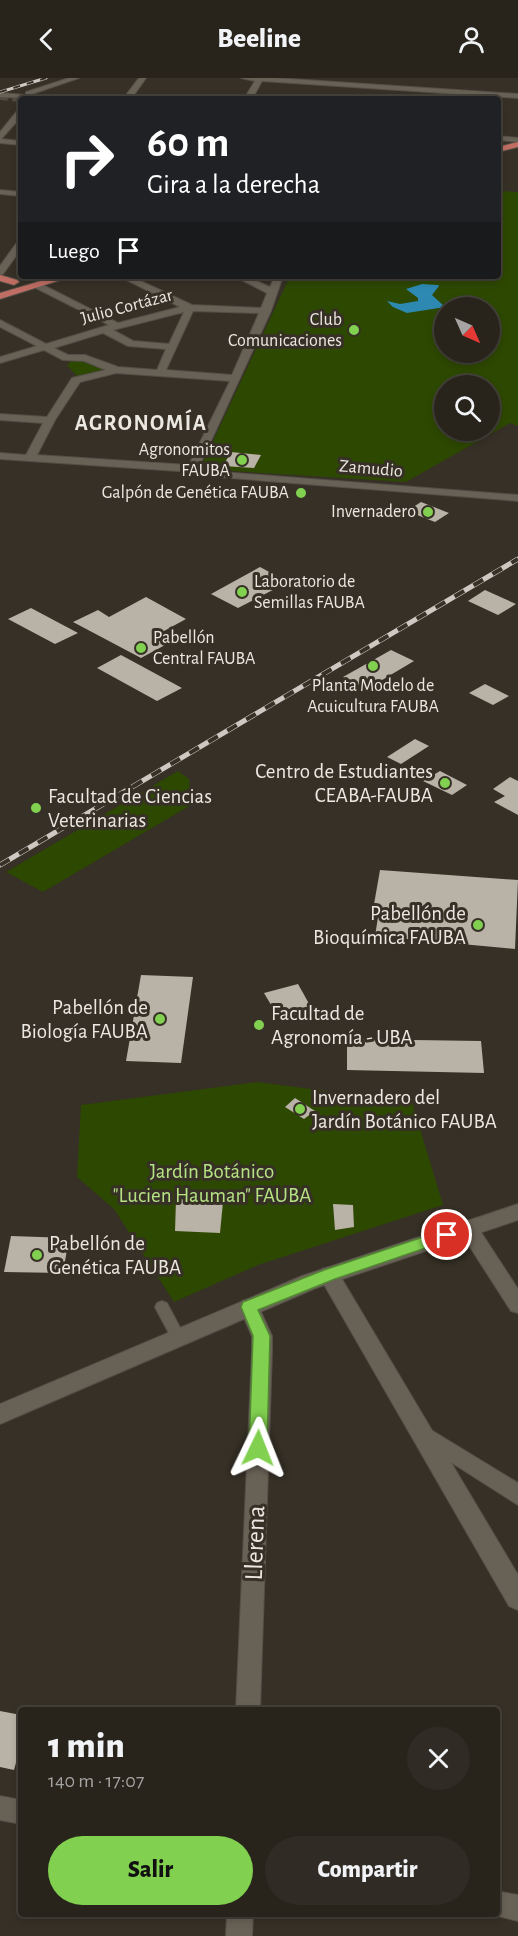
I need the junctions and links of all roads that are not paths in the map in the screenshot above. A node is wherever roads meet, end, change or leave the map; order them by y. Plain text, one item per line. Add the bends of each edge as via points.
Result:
1 (76, 78) edge
2 (143, 78) edge
3 (244, 78) edge
4 (260, 78) edge
5 (358, 85) edge
6 (43, 88) junction
7 (497, 93) edge
8 (25, 96) edge
9 (35, 96) edge
10 (129, 96) edge
11 (250, 96) edge
12 (518, 96) edge
13 (0, 97) edge
14 (18, 98) edge
15 (18, 116) edge
16 (0, 137) edge
17 (516, 140) edge
18 (0, 141) edge
19 (18, 143) edge
20 (501, 148) edge
21 (0, 192) edge
22 (18, 194) edge
23 (0, 252) edge
24 (17, 254) edge
25 (0, 272) edge
26 (0, 278) edge
27 (129, 279) edge
28 (245, 279) edge
29 (278, 279) edge
30 (36, 281) edge
31 (14, 282) junction
32 (0, 286) edge
33 (273, 292) junction
34 (0, 296) edge
35 (190, 308) junction
36 (266, 311) junction
37 (0, 323) edge
38 (117, 326) junction
39 (105, 330) junction
40 (45, 347) junction
41 (172, 347) junction
42 (66, 358) junction
43 (0, 360) edge
44 (116, 370) junction
45 (160, 373) junction
46 (70, 375) junction
47 (236, 378) junction
48 (0, 417) edge
49 (50, 420) junction
50 (0, 456) edge
51 (30, 458) junction
52 (222, 475) dead end
53 (518, 498) edge
54 (518, 1212) edge
55 (468, 1228) junction
56 (329, 1275) junction
57 (518, 1305) edge
58 (162, 1307) dead end
59 (249, 1307) junction
60 (178, 1337) junction
61 (0, 1414) edge
62 (420, 1432) junction
63 (518, 1495) edge
64 (518, 1598) edge
65 (248, 1707) edge
66 (0, 1808) edge
67 (18, 1811) edge
68 (500, 1905) edge
69 (518, 1908) edge
70 (240, 1917) edge
71 (239, 1936) edge

1 - 6 street
2 - 10 street
3 - 4 street
4 - 5 street
4 - 11 street
5 - 7 street
6 - 8 street
6 - 9 street
7 - 12 street
13 - 14 street
15 - 16 street
17 - 20 main road
18 - 19 street
21 - 22 street
23 - 24 street
24 - 25 street
26 - 31 main road
27 - 35 street
28 - 33 street
29 - 33 street
30 - 31 main road
30 - 34 main road
30 - 38 street
31 - 32 main road
33 - 36 street
35 - 36 street, Julio Cortázar
35 - 38 street, Julio Cortázar
35 - 41 street
36 - 47 street
37 - 40 street
38 - 39 street, Julio Cortázar
39 - 40 street, Julio Cortázar
39 - 41 street via 131,344
40 - 42 street
40 - 43 street, Julio Cortázar
41 - 45 street
42 - 44 street via 85,358
42 - 46 street via 60,365
44 - 45 street
44 - 46 street
45 - 47 street
46 - 49 street
47 - 51 street via 193,469
48 - 49 street
49 - 51 street
50 - 51 street
52 - 53 street, Zamudio
54 - 55 main road
55 - 56 main road
55 - 57 street
56 - 59 main road
56 - 62 main road
58 - 60 street
59 - 60 main road
59 - 65 street, Llerena via 262,1336 262,1352
60 - 61 main road
62 - 63 street
62 - 64 main road
66 - 67 street
68 - 69 street
70 - 71 street

